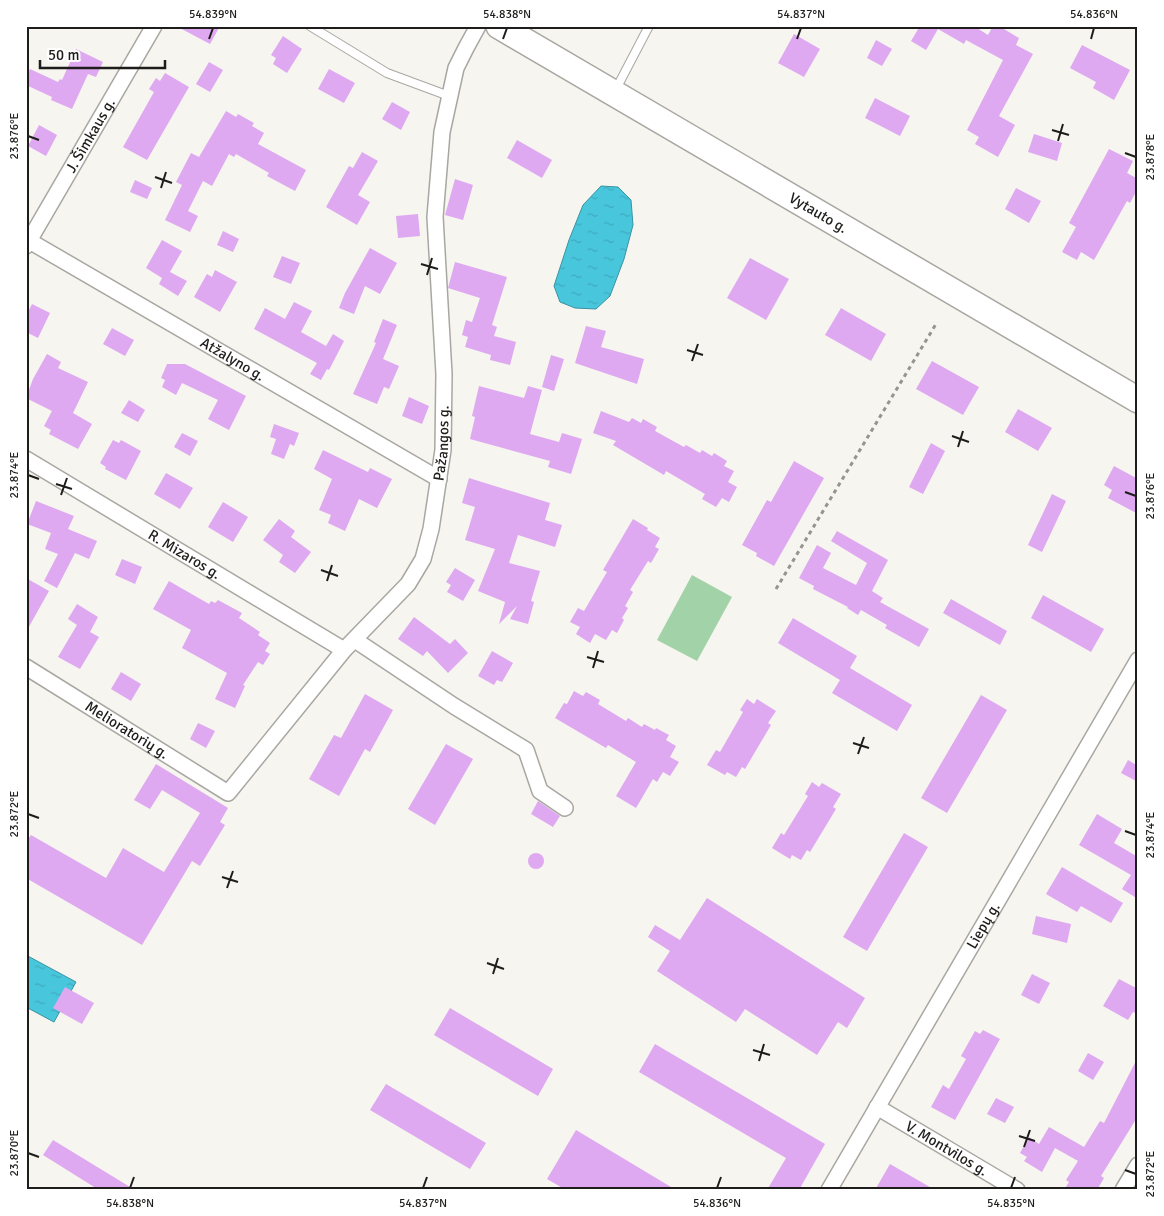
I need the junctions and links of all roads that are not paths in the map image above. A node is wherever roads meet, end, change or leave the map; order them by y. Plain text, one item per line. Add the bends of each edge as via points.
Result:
1 (154, 26) edge
2 (310, 26) edge
3 (478, 26) edge
4 (499, 26) edge
5 (649, 26) edge
6 (614, 93) junction
7 (449, 96) junction
8 (27, 242) edge
9 (1138, 400) edge
10 (26, 459) edge
11 (439, 478) junction
12 (355, 640) junction
13 (344, 650) junction
14 (1138, 660) edge
15 (26, 667) edge
16 (228, 793) joint
17 (565, 808) dead end
18 (877, 1107) junction
19 (1138, 1165) edge
20 (829, 1190) edge
21 (1017, 1190) edge
22 (1123, 1190) edge

1 - 8 street, J. Šimkaus g.
2 - 7 lane via 387,73
3 - 7 street, Pažangos g. via 460,59
4 - 6 main road, Vytauto g.
5 - 6 lane
6 - 9 main road, Vytauto g.
7 - 11 street, Pažangos g. via 442,132 435,217 444,374 443,450
8 - 11 street, Atžalyno g.
10 - 13 street, R. Mizaros g.
11 - 12 street, Pažangos g. via 423,559 408,584
12 - 13 street, Pažangos g.
12 - 17 street via 526,750 540,791
13 - 16 street, Pažangos g.
14 - 18 street, Liepų g.
15 - 16 street, Melioratorių g.
18 - 20 street, Liepų g.
18 - 21 street, V. Montvilos g.
19 - 22 street

